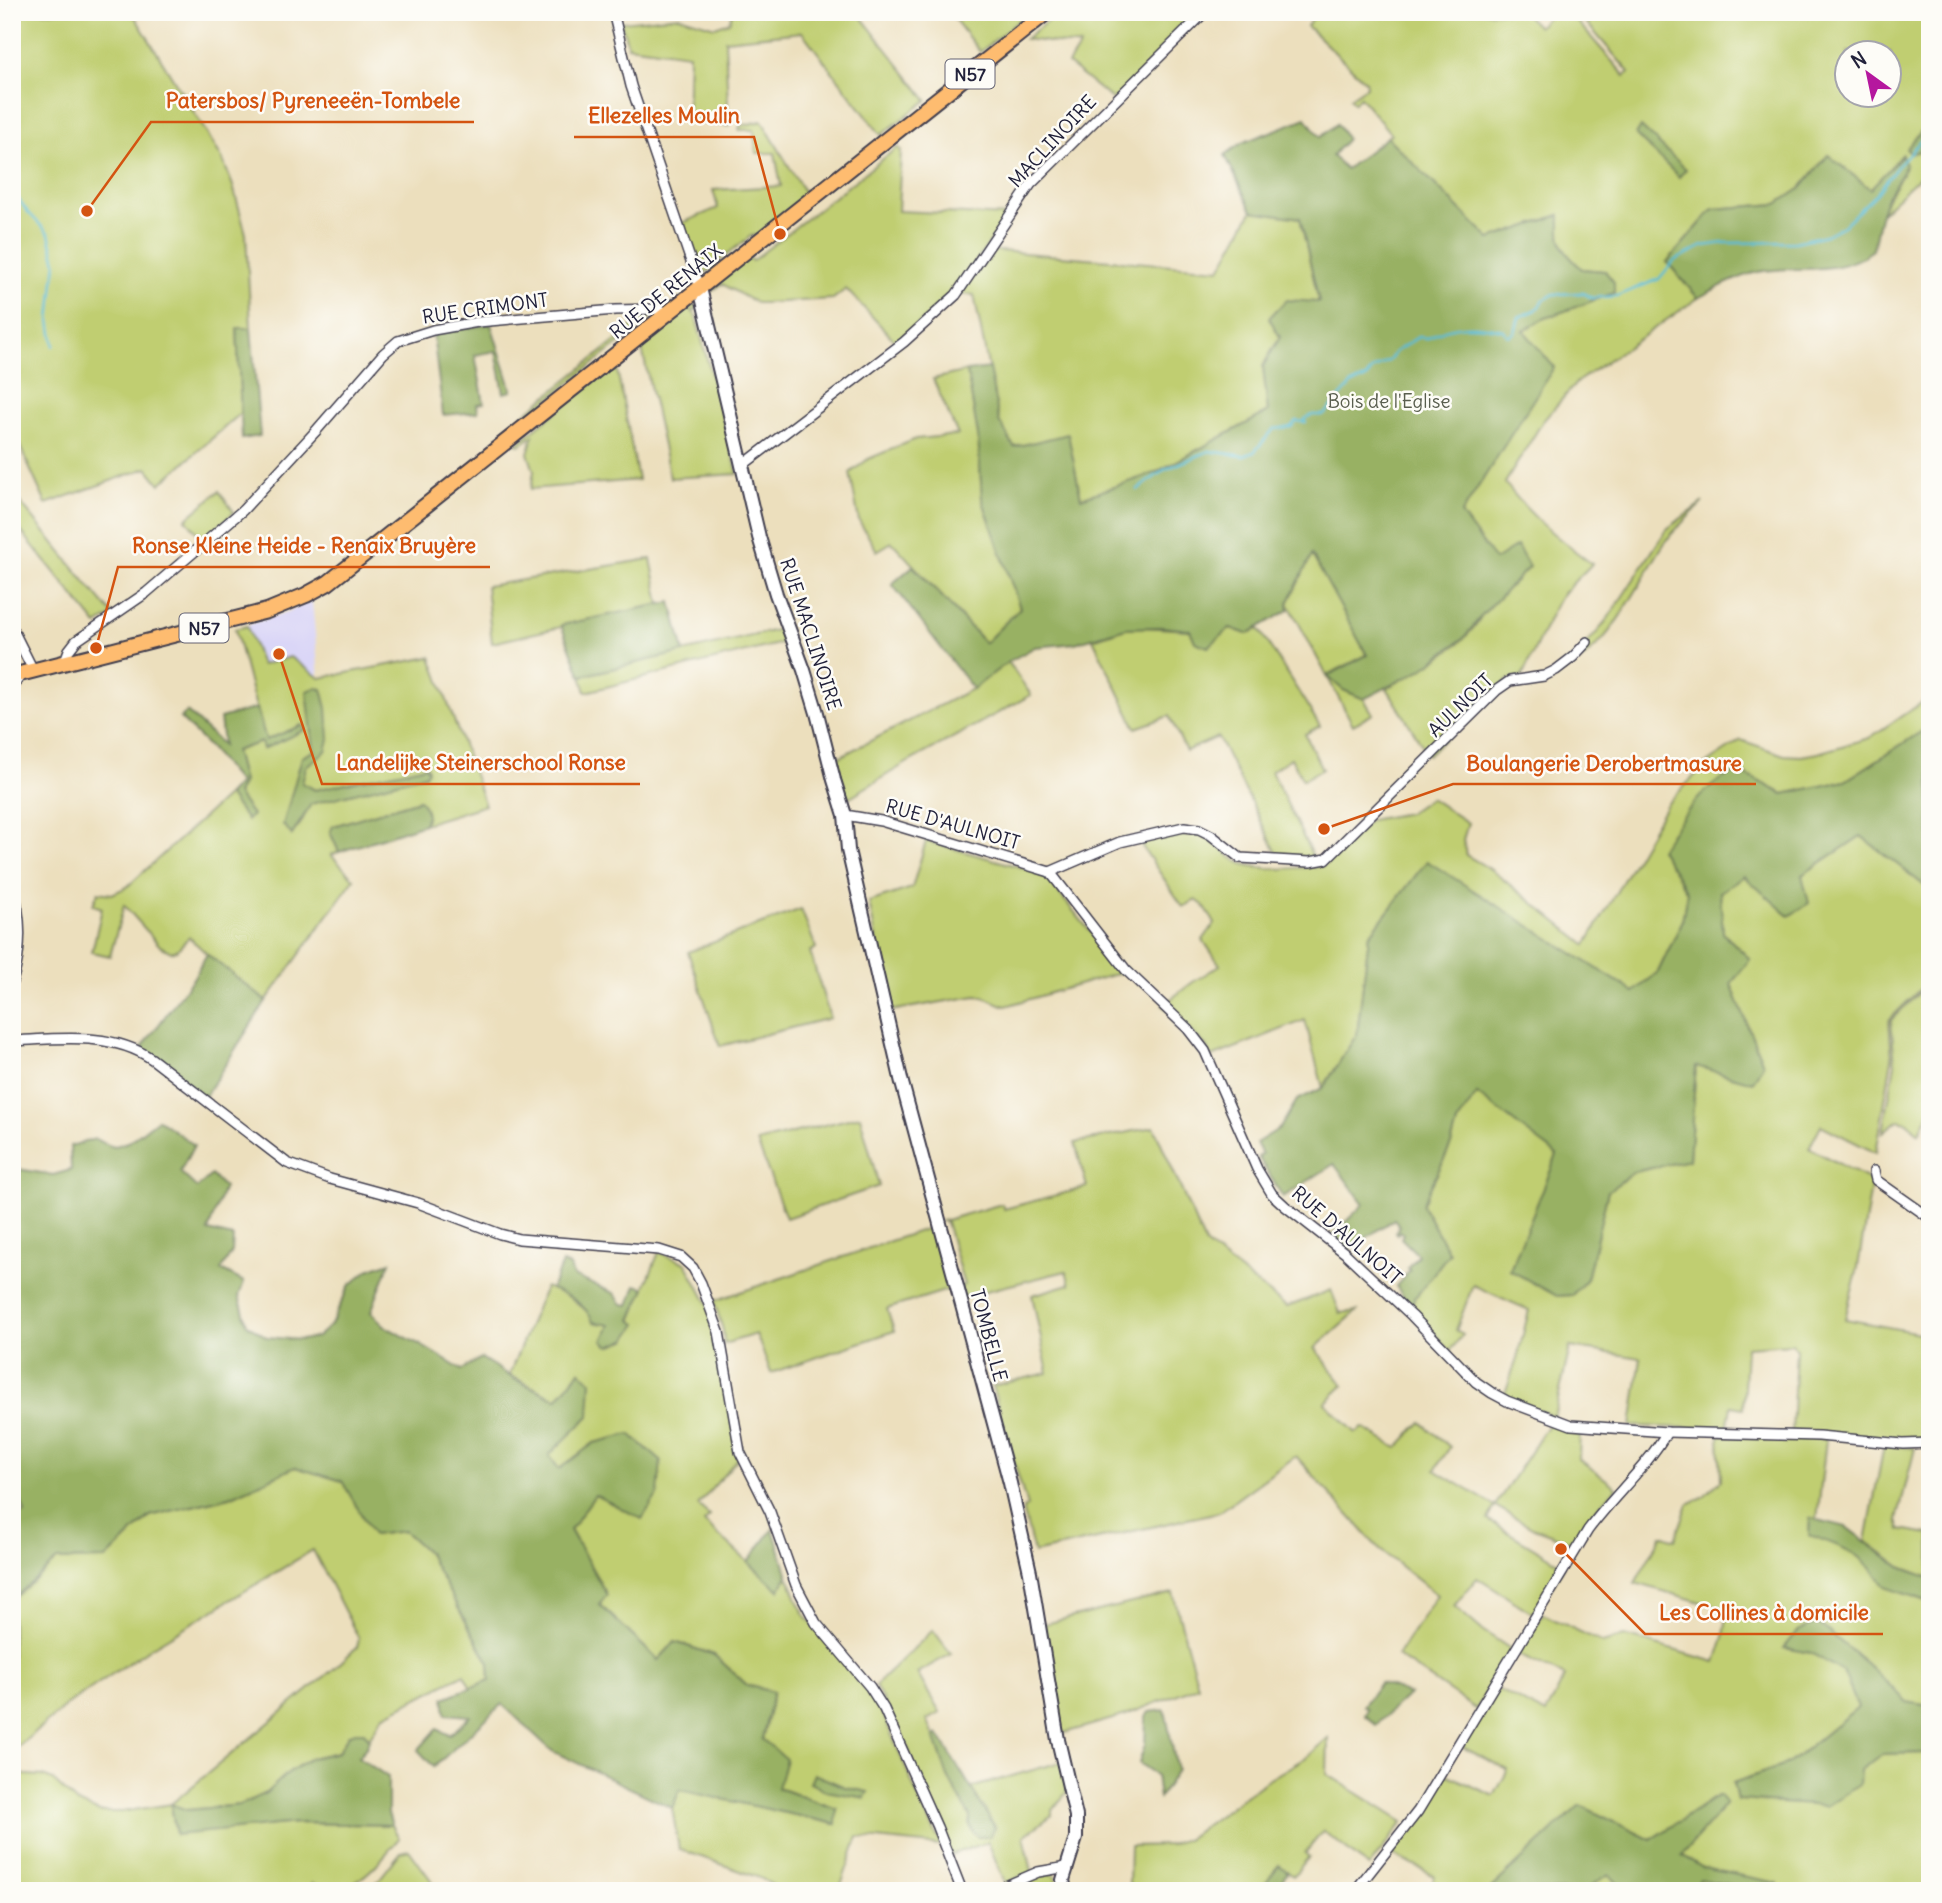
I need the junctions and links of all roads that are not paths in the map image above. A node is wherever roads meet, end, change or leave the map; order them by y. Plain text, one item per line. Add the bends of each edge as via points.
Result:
1 (613, 12) edge
2 (1047, 12) edge
3 (1205, 12) edge
4 (700, 288) junction
5 (669, 314) junction
6 (743, 464) junction
7 (12, 628) edge
8 (1587, 642) dead end
9 (64, 663) junction
10 (22, 673) edge
11 (12, 688) edge
12 (845, 815) junction
13 (1050, 872) junction
14 (12, 885) edge
15 (12, 982) edge
16 (12, 1041) edge
17 (1874, 1171) dead end
18 (1930, 1218) edge
19 (1667, 1432) junction
20 (1930, 1443) edge
21 (1067, 1867) junction
22 (962, 1891) edge
23 (994, 1891) edge
24 (1065, 1891) edge
25 (1355, 1891) edge

1 - 4 street via 631,86
2 - 4 main road, RUE DE RENAIX / N57
3 - 6 street, MACLINOIRE via 1031,184 956,295 904,342
4 - 5 main road, RUE DE RENAIX / N57
4 - 6 street, RUE MACLINOIRE
5 - 9 main road, RUE DE RENAIX / N57 via 351,567 306,596 237,620
5 - 9 street, RUE CRIMONT via 659,309 615,310 478,322 405,338 383,354 250,502 146,593 76,641
6 - 12 street, RUE MACLINOIRE via 770,574 807,677
7 - 10 street
8 - 13 street, AULNOIT via 1556,670 1510,681 1497,690 1320,861 1240,858 1211,835 1184,827 1120,842
9 - 10 main road, N57
10 - 11 street
12 - 13 street, RUE D'AULNOIT via 873,819
12 - 21 street, TOMBELLE via 848,850 899,1072 1030,1572 1058,1740 1076,1816 1076,1838
13 - 19 street, RUE D'AULNOIT via 1118,961 1205,1051 1272,1194 1330,1240 1476,1381 1507,1401 1572,1425
14 - 15 street via 20,926
16 - 22 street via 98,1040 129,1046 279,1158 500,1234 640,1247 681,1257 697,1275 715,1317 740,1452 768,1508 796,1586 816,1623 884,1709
17 - 18 street via 1876,1180
19 - 20 street, RUE D'AULNOIT
19 - 25 street via 1588,1530 1418,1811
21 - 23 street via 1038,1872
21 - 24 street, TOMBELLE

